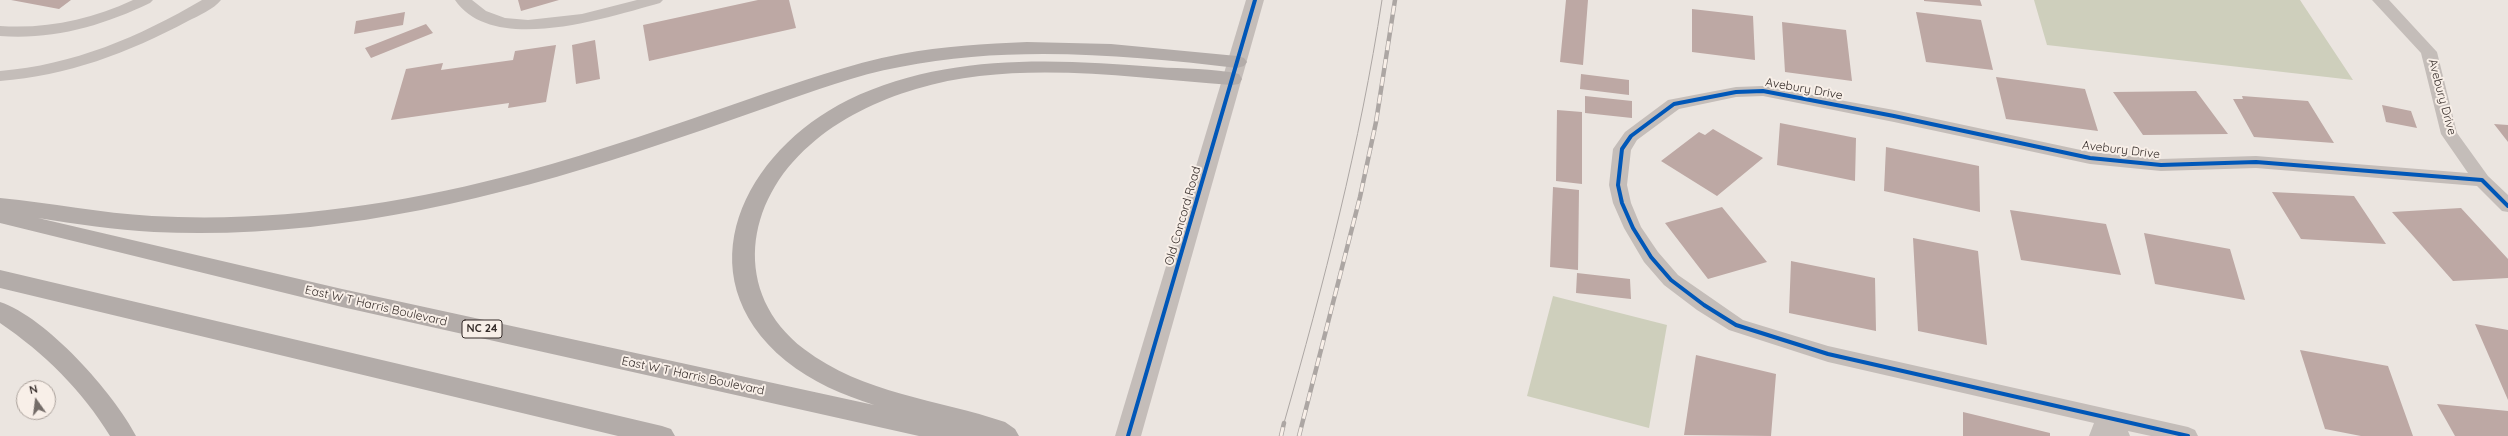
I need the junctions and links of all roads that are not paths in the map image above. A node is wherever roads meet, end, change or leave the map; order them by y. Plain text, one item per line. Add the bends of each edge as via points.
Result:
1 (145, 0) edge
2 (213, 0) edge
3 (463, 0) edge
4 (655, 0) edge
5 (1255, 0) edge
6 (2380, 0) edge
7 (0, 31) edge
8 (1234, 70) junction
9 (0, 76) edge
10 (2482, 180) junction
11 (0, 206) edge
12 (2508, 206) edge
13 (0, 215) edge
14 (0, 279) edge
15 (0, 311) edge
16 (2102, 427) edge
17 (123, 436) edge
18 (662, 436) edge
19 (966, 436) edge
20 (1006, 436) edge
21 (1128, 436) edge
22 (2120, 436) edge
23 (2188, 436) edge

1 - 7 street via 85,23 46,31
2 - 9 street via 174,24 114,50 24,74
3 - 4 street via 474,12 491,20 514,24 568,20
5 - 8 street, Old Concord Road
6 - 10 street, Avebury Drive via 2429,52 2449,134
8 - 11 main road via 1150,53 1038,48 964,51 906,60 830,79 629,148 536,176 438,199 313,220 221,225 159,223 112,220
8 - 20 main road via 1016,69 948,76 914,83 865,102 819,127 786,155 760,188 749,213 745,232 742,257 744,276 750,298 760,317 777,338 796,356 849,386 894,402 996,429
8 - 21 street, Old Concord Road
10 - 12 street, Avebury Drive
10 - 16 street, Avebury Drive via 2256,162 2161,165 2090,158 1763,91 1736,92 1674,104 1630,136 1622,149 1618,185 1622,203 1633,228 1651,257 1671,280 1736,325 1828,354
13 - 19 main road, East W T Harris Boulevard / NC 24 via 20,222 342,298
14 - 18 main road
15 - 17 main road via 49,348 86,382
16 - 22 street
16 - 23 street, Avebury Drive

